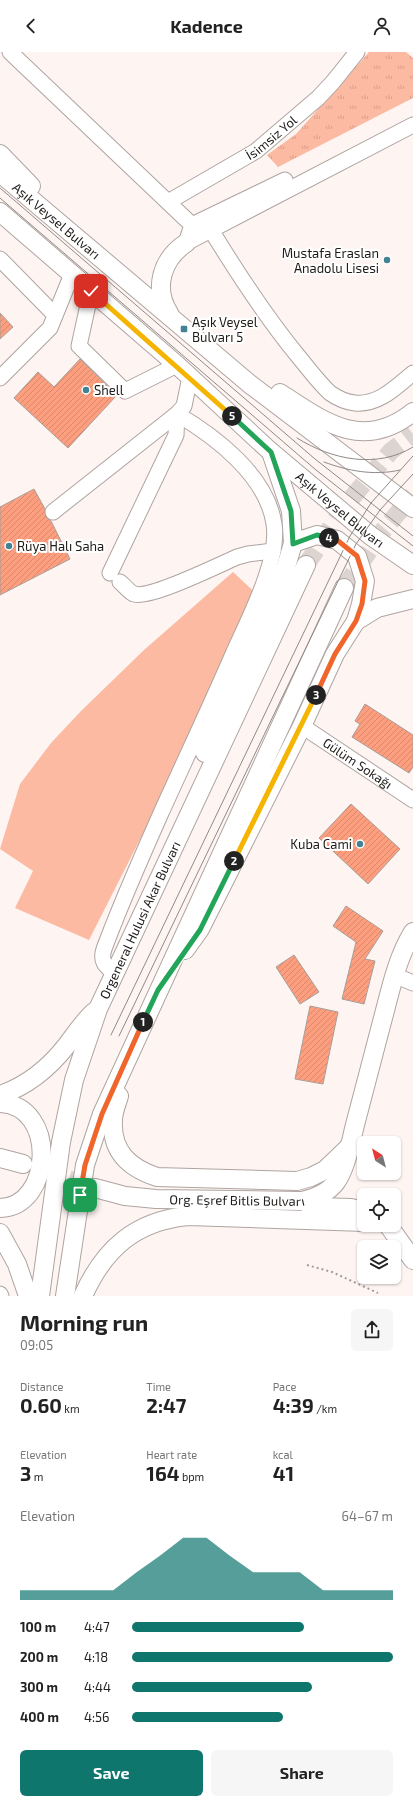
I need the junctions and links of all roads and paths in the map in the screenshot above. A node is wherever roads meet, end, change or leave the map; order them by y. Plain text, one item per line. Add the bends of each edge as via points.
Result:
1 (10, 52) edge
2 (357, 52) edge
3 (413, 115) edge
4 (413, 125) edge
5 (0, 154) edge
6 (0, 173) edge
7 (168, 202) junction
8 (0, 212) edge
9 (192, 225) junction
10 (211, 230) junction
11 (186, 243) junction
12 (96, 253) junction
13 (0, 259) edge
14 (72, 274) junction
15 (91, 291) junction
16 (55, 315) junction
17 (170, 316) junction
18 (177, 365) junction
19 (413, 373) edge
20 (190, 377) junction
21 (0, 378) edge
22 (251, 385) junction
23 (413, 412) edge
24 (177, 414) junction
25 (271, 452) junction
26 (413, 508) edge
27 (53, 512) dead end
28 (293, 544) junction
29 (273, 551) junction
30 (306, 565) tunnel mouth
31 (413, 565) edge
32 (344, 588) tunnel mouth
33 (413, 599) edge
34 (356, 621) junction
35 (302, 726) junction
36 (413, 800) edge
37 (413, 932) edge
38 (118, 968) junction
39 (394, 975) junction
40 (413, 984) edge
41 (158, 990) junction
42 (98, 1009) junction
43 (130, 1052) junction
44 (0, 1095) edge
45 (0, 1103) edge
46 (349, 1146) junction
47 (0, 1158) edge
48 (23, 1164) dead end
49 (95, 1188) tunnel mouth
50 (302, 1201) junction
51 (0, 1208) edge
52 (357, 1210) edge
53 (357, 1222) edge
54 (390, 1232) edge
55 (0, 1233) edge
56 (413, 1260) edge
57 (307, 1265) dead end
58 (378, 1293) dead end
59 (28, 1296) edge
60 (40, 1296) edge
61 (65, 1296) edge
62 (83, 1296) edge

1 - 7 street
2 - 7 street, İsimsiz Yol via 318,98 256,151
3 - 9 street
4 - 10 street
5 - 12 main road
6 - 12 main road, Aşık Veysel Bulvarı
7 - 9 street
8 - 14 main road, Aşık Veysel Bulvarı
9 - 11 street
10 - 11 street
10 - 19 street via 263,311 329,392 348,402 372,401 387,394
11 - 17 main road via 169,258 162,272 162,300
12 - 17 main road, Aşık Veysel Bulvarı
13 - 16 street
14 - 15 main road, Aşık Veysel Bulvarı
14 - 16 street
15 - 18 main road, Aşık Veysel Bulvarı
15 - 18 street via 79,346 125,390
16 - 21 street via 50,328
17 - 22 main road, Aşık Veysel Bulvarı
18 - 20 main road, Aşık Veysel Bulvarı
20 - 24 street via 184,406
20 - 25 main road, Aşık Veysel Bulvarı
22 - 23 main road via 274,390 321,419 351,430 381,429
22 - 26 main road, Aşık Veysel Bulvarı
24 - 27 street
24 - 29 street via 220,443 254,480 272,511 275,525
24 - 29 street via 176,435 115,578 134,594 145,594 248,554
25 - 28 main road via 291,511
25 - 31 main road, Aşık Veysel Bulvarı via 371,536
28 - 34 main road via 317,535 337,540 357,556 365,581 362,604
28 - 38 main road via 286,567 138,908
29 - 38 street via 253,609 161,813 108,939 102,957 107,968
30 - 38 main road, Orgeneral Hulusi Akar Bulvarı
32 - 41 main road
33 - 34 main road via 378,608
34 - 35 main road via 335,654
35 - 36 street, Gülüm Sokağı
35 - 41 main road via 200,930
37 - 39 main road, Org. Eşref Bitlis Bulvarı
38 - 42 main road, Orgeneral Hulusi Akar Bulvarı
39 - 40 street
39 - 46 main road, Org. Eşref Bitlis Bulvarı
41 - 43 main road
42 - 44 main road via 83,1022 57,1057 42,1071 23,1085
42 - 60 main road, Orgeneral Hulusi Akar Bulvarı via 74,1080 66,1114 51,1203
43 - 46 main road via 113,1119 113,1137 128,1163 140,1172 156,1177 297,1181 325,1170
43 - 61 main road via 102,1114 85,1165
45 - 51 main road via 24,1110 34,1121 42,1150 36,1182 29,1194 17,1204
46 - 50 main road, Org. Eşref Bitlis Bulvarı via 336,1182 316,1198
47 - 48 main road
49 - 50 main road, Org. Eşref Bitlis Bulvarı via 125,1196 156,1199
50 - 52 main road via 317,1207
53 - 62 main road via 188,1216 170,1218 148,1225 123,1240 105,1257 90,1279
54 - 56 main road
55 - 59 main road via 17,1264
57 - 58 path via 332,1272

